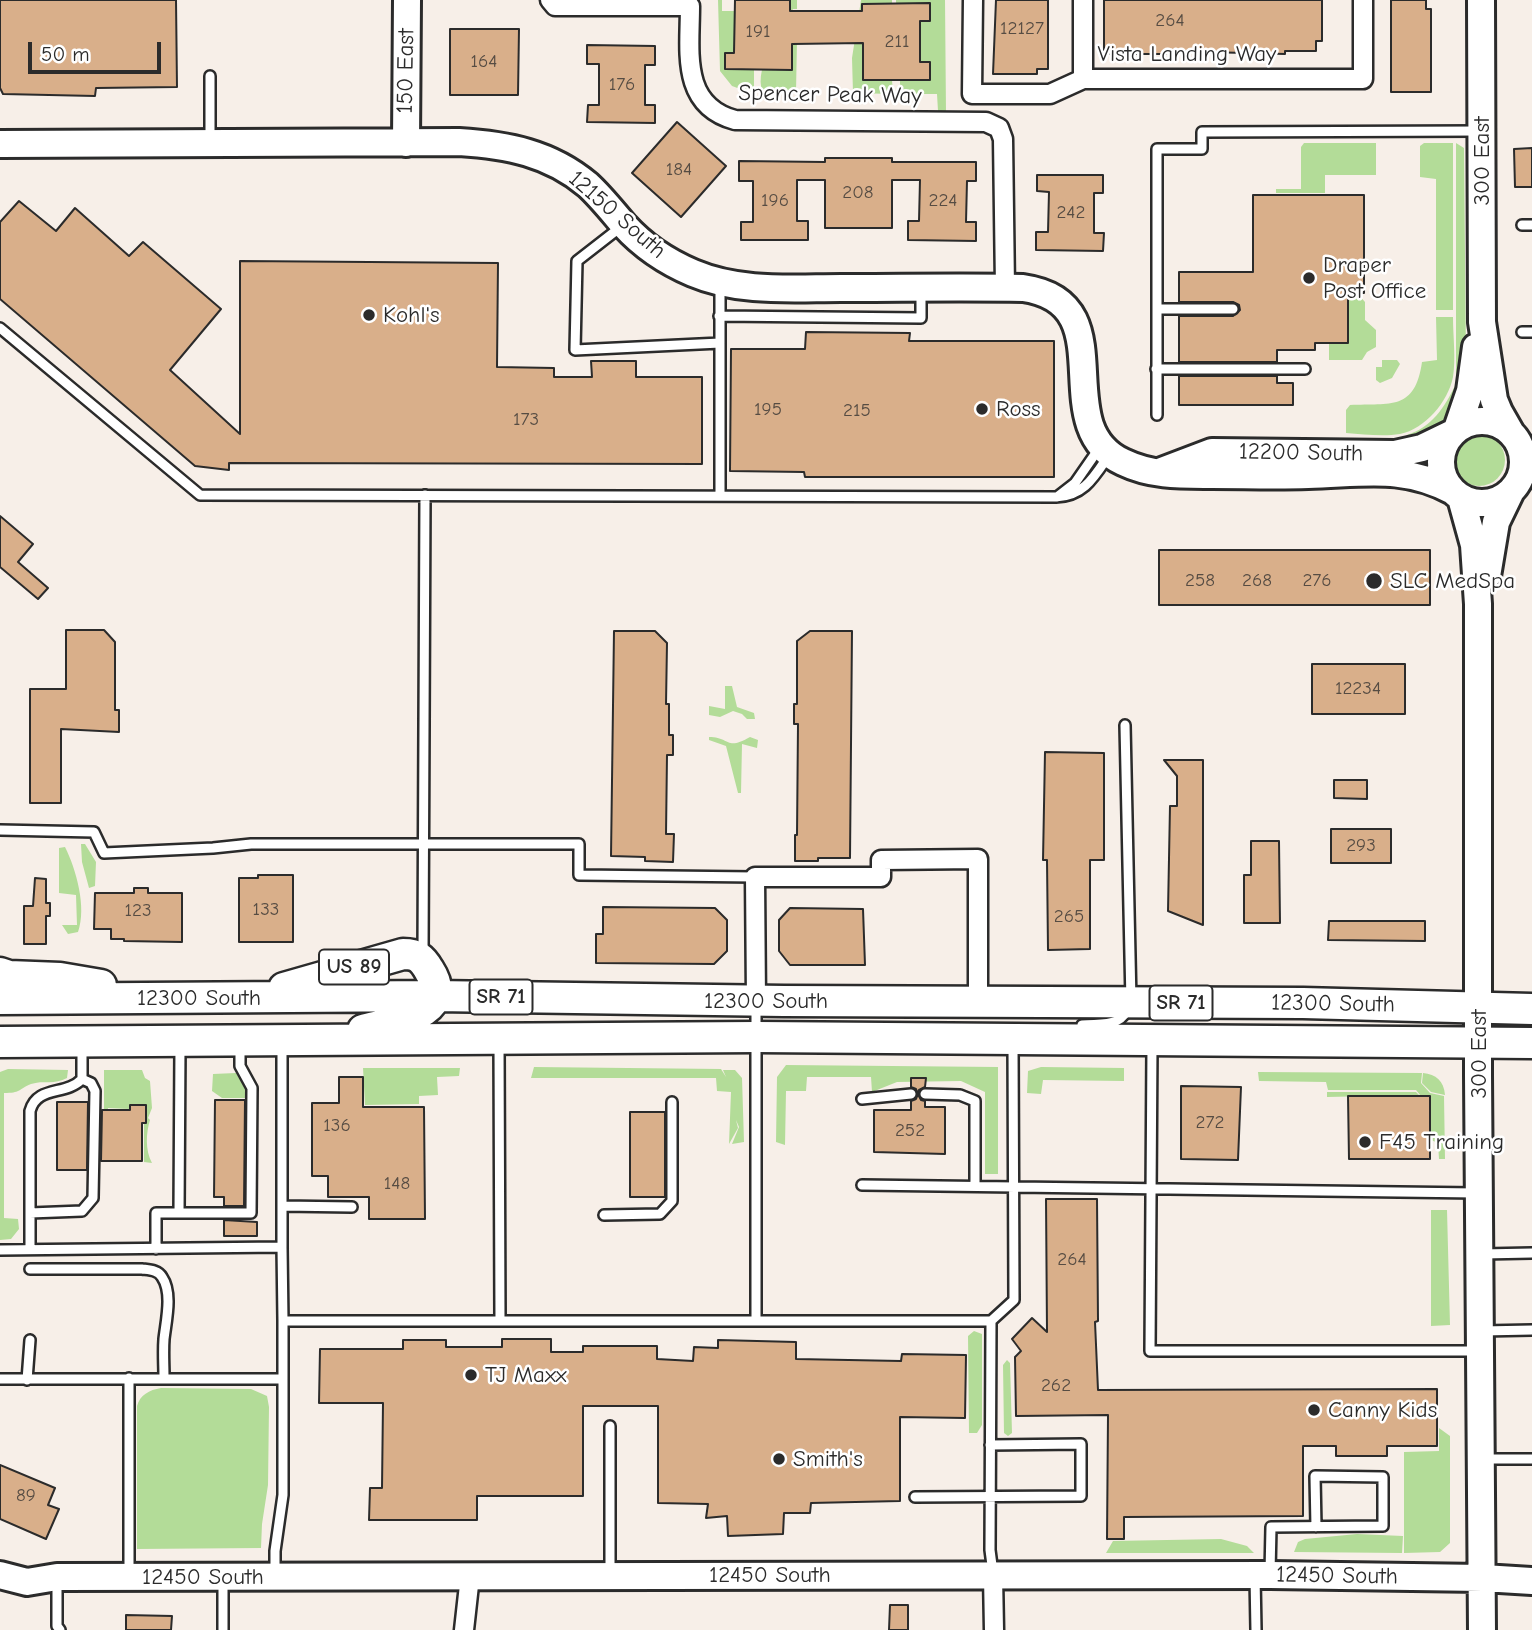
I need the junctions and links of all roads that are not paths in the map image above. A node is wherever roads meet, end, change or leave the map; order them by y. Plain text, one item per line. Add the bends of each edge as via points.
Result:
1 (407, 0) edge
2 (550, 0) edge
3 (973, 0) edge
4 (1083, 0) edge
5 (1363, 0) edge
6 (1481, 0) edge
7 (210, 76) dead end
8 (1083, 79) junction
9 (1482, 131) junction
10 (406, 143) junction
11 (0, 144) edge
12 (210, 144) junction
13 (624, 225) junction
14 (720, 282) junction
15 (920, 288) junction
16 (1005, 288) junction
17 (1157, 309) junction
18 (1233, 309) dead end
19 (719, 316) junction
20 (1482, 321) junction
21 (0, 328) edge
22 (720, 343) junction
23 (1156, 369) junction
24 (1305, 369) dead end
25 (1157, 415) dead end
26 (1455, 431) junction
27 (1520, 440) edge
28 (1105, 450) junction
29 (1149, 471) junction
30 (1520, 484) edge
31 (1457, 494) junction
32 (425, 495) junction
33 (720, 496) junction
34 (1478, 604) junction
35 (1125, 725) dead end
36 (0, 830) edge
37 (423, 844) junction
38 (755, 877) junction
39 (423, 960) junction
40 (0, 973) edge
41 (435, 996) junction
42 (0, 999) edge
43 (126, 999) junction
44 (247, 999) junction
45 (756, 1001) junction
46 (978, 1001) junction
47 (1131, 1002) junction
48 (1479, 1008) junction
49 (1532, 1009) edge
50 (1070, 1027) dead end
51 (1057, 1028) dead end
52 (757, 1037) junction
53 (1013, 1039) junction
54 (324, 1040) junction
55 (499, 1040) junction
56 (1153, 1040) junction
57 (0, 1042) edge
58 (82, 1042) junction
59 (180, 1042) junction
60 (240, 1042) junction
61 (282, 1042) junction
62 (1479, 1043) junction
63 (1532, 1043) edge
64 (82, 1079) junction
65 (911, 1094) dead end
66 (925, 1094) dead end
67 (862, 1099) dead end
68 (672, 1102) dead end
69 (862, 1185) dead end
70 (975, 1185) junction
71 (1012, 1186) junction
72 (1151, 1188) junction
73 (1479, 1193) junction
74 (282, 1206) junction
75 (352, 1207) dead end
76 (30, 1213) junction
77 (179, 1213) junction
78 (604, 1215) dead end
79 (282, 1247) junction
80 (30, 1249) junction
81 (156, 1249) junction
82 (0, 1250) edge
83 (1532, 1253) edge
84 (1480, 1254) junction
85 (30, 1269) dead end
86 (282, 1321) junction
87 (500, 1321) junction
88 (756, 1321) junction
89 (990, 1321) junction
90 (1532, 1330) edge
91 (30, 1340) dead end
92 (1481, 1341) junction
93 (130, 1378) junction
94 (164, 1378) junction
95 (0, 1379) edge
96 (282, 1379) junction
97 (27, 1380) junction
98 (610, 1426) dead end
99 (990, 1445) junction
100 (1532, 1459) edge
101 (1482, 1460) junction
102 (915, 1497) dead end
103 (990, 1497) junction
104 (1316, 1527) junction
105 (0, 1560) edge
106 (1262, 1574) junction
107 (0, 1575) edge
108 (993, 1575) junction
109 (470, 1576) junction
110 (610, 1576) junction
111 (57, 1577) junction
112 (129, 1577) junction
113 (223, 1577) junction
114 (275, 1577) junction
115 (1483, 1578) junction
116 (1532, 1581) edge
117 (60, 1630) edge
118 (223, 1630) edge
119 (464, 1630) edge
120 (994, 1630) edge
121 (1256, 1630) edge
122 (1482, 1630) edge

1 - 10 street, 150 East
2 - 16 street, Spencer Peak Way via 555,6 690,6 694,87 710,109 735,120 986,122 999,128 1003,139
3 - 8 street, Vista Landing Way via 972,94 1050,94
4 - 8 street
5 - 8 street, Vista Landing Way via 1363,79
6 - 9 street, 300 East
7 - 12 lane
9 - 17 lane via 1202,132 1202,149 1157,149
9 - 20 street, 300 East
10 - 12 street, 12150 South
10 - 13 street, 12150 South via 482,143 531,152 587,185
11 - 12 street, 12150 South
13 - 14 street, 12150 South via 668,260
13 - 22 lane via 577,261 575,350
14 - 15 street, 12150 South via 754,287
14 - 19 lane
15 - 16 street, 12150 South
15 - 19 lane via 920,318
16 - 28 street, 12150 South via 1044,293 1073,316 1079,332 1087,419
17 - 18 lane
17 - 23 lane
19 - 22 lane
20 - 26 street, 300 East via 1470,391
20 - 27 street, 300 East via 1492,392 1499,412
21 - 32 lane via 200,495
22 - 33 lane
23 - 24 lane
23 - 25 lane
26 - 27 street via 1485,421 1504,427
26 - 29 street, 12200 South via 1422,448 1395,454 1212,452 1171,469
26 - 31 street via 1442,451 1441,462 1446,483
27 - 30 street
28 - 29 street, 12200 South
28 - 33 lane via 1056,497
29 - 31 street, 12200 South via 1176,475 1389,471 1424,478
30 - 31 street via 1493,502 1471,502
30 - 34 street, 300 East via 1496,522
31 - 34 street, 300 East via 1474,545
32 - 33 lane
32 - 37 lane
34 - 48 street, 300 East
35 - 47 lane
36 - 37 lane via 94,832 104,853 251,844
37 - 38 lane via 579,844 579,875
37 - 39 lane
38 - 45 street
38 - 46 street via 881,877 881,860 978,859
39 - 41 main road, US 89 via 434,978
39 - 44 main road, US 89 via 403,954
40 - 43 main road, US 89 via 78,980 111,988
41 - 44 main road, 12300 South / SR 71
41 - 45 main road, 12300 South / SR 71
41 - 54 main road via 429,1008 418,1015
42 - 43 main road, 12300 South
43 - 44 main road, 12300 South / US 89
45 - 46 main road, 12300 South / SR 71
45 - 52 lane
46 - 47 main road, 12300 South / SR 71
47 - 48 main road, 12300 South / SR 71
47 - 50 lane via 1120,1021
48 - 49 main road, 12300 South / SR 71
48 - 62 street, 300 East
51 - 53 lane
52 - 53 main road, 12300 South / SR 71
52 - 55 main road, 12300 South / SR 71
52 - 88 lane
53 - 56 main road, 12300 South / SR 71
53 - 71 lane
54 - 55 main road, 12300 South / SR 71
54 - 61 main road, 12300 South
55 - 87 lane
56 - 62 main road, 12300 South / SR 71
56 - 72 lane
57 - 58 main road, 12300 South
58 - 59 main road, 12300 South
58 - 64 lane
59 - 60 main road, 12300 South
59 - 77 lane
60 - 61 main road, 12300 South
60 - 77 lane via 240,1066 252,1088 251,1213
61 - 74 lane
62 - 63 main road, 12300 South / SR 71
62 - 73 street, 300 East
64 - 76 lane via 72,1087 44,1093 32,1104
64 - 76 lane via 93,1087 95,1098 93,1198 82,1211
65 - 67 lane
66 - 70 lane via 960,1095 975,1101
68 - 78 lane via 672,1201 660,1214
69 - 70 lane
70 - 71 lane
71 - 72 lane
71 - 89 lane via 1014,1300
72 - 73 lane
72 - 92 lane via 1150,1351
73 - 84 street, 300 East
74 - 75 lane
74 - 79 lane
76 - 80 lane
77 - 81 lane via 156,1213
79 - 81 lane
79 - 86 lane
80 - 81 lane
80 - 82 lane
83 - 84 lane
84 - 92 street, 300 East
85 - 94 lane via 158,1273 166,1289
86 - 87 lane
86 - 96 lane
87 - 88 lane
88 - 89 lane
89 - 99 lane
90 - 92 lane
91 - 97 lane
92 - 101 street, 300 East
93 - 94 lane
93 - 97 lane
93 - 112 lane
94 - 96 lane
95 - 97 lane
96 - 114 lane via 282,1494
98 - 110 lane
99 - 103 lane
99 - 103 lane via 1081,1444 1082,1496
100 - 101 lane
101 - 115 street, 300 East
102 - 103 lane
103 - 108 lane
104 - 104 lane via 1383,1526 1383,1477 1315,1476
104 - 106 lane via 1271,1527
105 - 111 street, 12450 South
106 - 108 street, 12450 South
106 - 115 street, 12450 South
106 - 121 lane
107 - 111 street, 12450 South via 27,1582
108 - 110 street, 12450 South
108 - 120 street
109 - 110 street, 12450 South
109 - 114 street, 12450 South
109 - 119 street
111 - 112 street, 12450 South
111 - 117 lane
112 - 113 street, 12450 South
113 - 114 street, 12450 South
113 - 118 lane
115 - 116 street, 12450 South
115 - 122 street, 300 East

